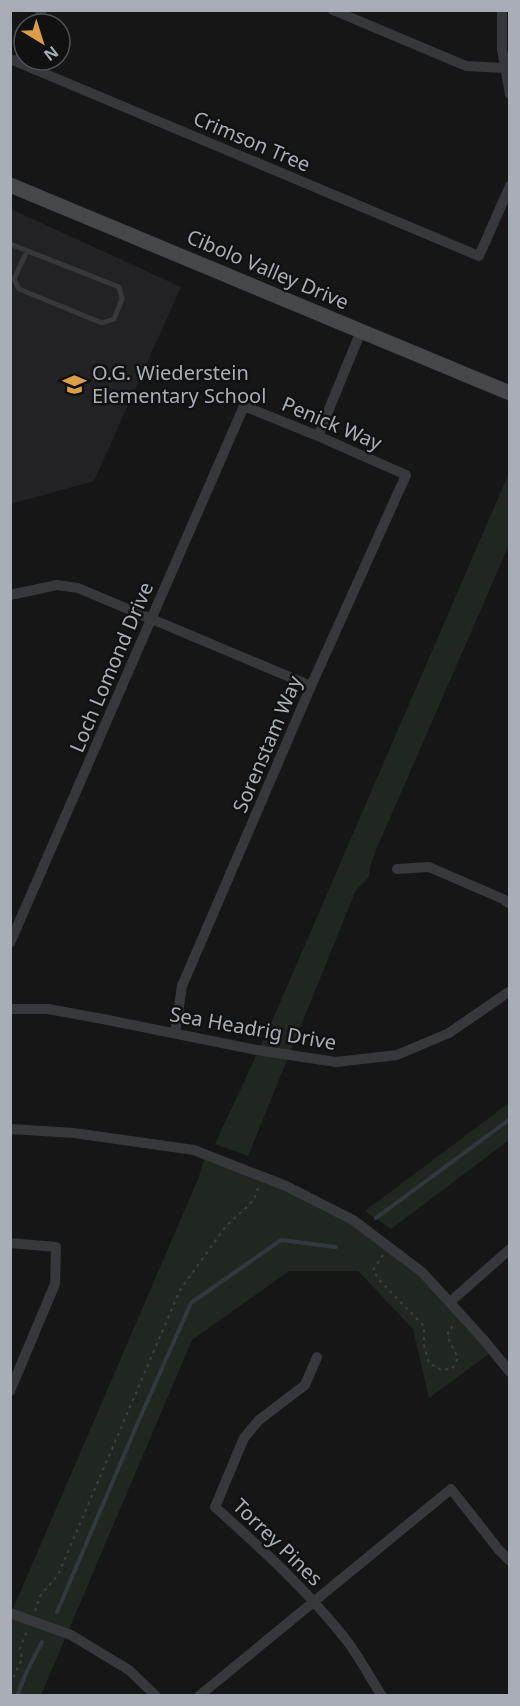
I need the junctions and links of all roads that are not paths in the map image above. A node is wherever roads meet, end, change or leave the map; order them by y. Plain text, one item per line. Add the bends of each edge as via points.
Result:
1 (333, 10) edge
2 (502, 10) edge
3 (505, 68) junction
4 (42, 72) edge
5 (510, 94) edge
6 (10, 185) edge
7 (510, 186) edge
8 (10, 244) edge
9 (27, 251) junction
10 (361, 331) junction
11 (510, 393) edge
12 (244, 406) joint
13 (318, 436) junction
14 (406, 474) joint
15 (10, 595) edge
16 (152, 618) junction
17 (311, 686) junction
18 (397, 869) dead end
19 (510, 904) edge
20 (10, 943) edge
21 (510, 991) edge
22 (10, 1009) edge
23 (175, 1033) junction
24 (10, 1120) edge
25 (11, 1129) edge
26 (10, 1243) edge
27 (510, 1249) edge
28 (450, 1302) junction
29 (316, 1357) dead end
30 (510, 1372) edge
31 (10, 1391) edge
32 (510, 1561) edge
33 (314, 1601) junction
34 (10, 1613) edge
35 (156, 1695) edge
36 (199, 1695) edge
37 (382, 1695) edge

1 - 3 street via 466,66
2 - 3 street
3 - 5 street
4 - 7 street, Crimson Tree via 479,256
6 - 10 main road, Cibolo Valley Drive
8 - 9 lane
9 - 9 lane via 14,279 19,289 102,323 114,319 122,299 119,287
10 - 11 main road, Cibolo Valley Drive
10 - 13 street
12 - 13 street, Penick Way
12 - 16 street, Loch Lomond Drive
13 - 14 street, Penick Way
14 - 17 street, Sorenstam Way
15 - 16 street via 57,585 78,588
16 - 17 street
16 - 20 street, Loch Lomond Drive
17 - 23 street, Sorenstam Way via 182,986
18 - 19 street via 429,867
21 - 23 street, Sea Headrig Drive via 449,1033 397,1055 336,1062
22 - 23 street, Sea Headrig Drive via 48,1009
24 - 25 street
25 - 28 street via 74,1133 194,1150 285,1186 353,1220 422,1272
26 - 31 street via 56,1247 55,1284
27 - 28 street
28 - 30 street
29 - 33 street, Torrey Pines via 305,1385 259,1420 244,1438 215,1507
32 - 33 street via 451,1488
33 - 36 street
33 - 37 street, Torrey Pines
34 - 35 street via 71,1635 129,1670

